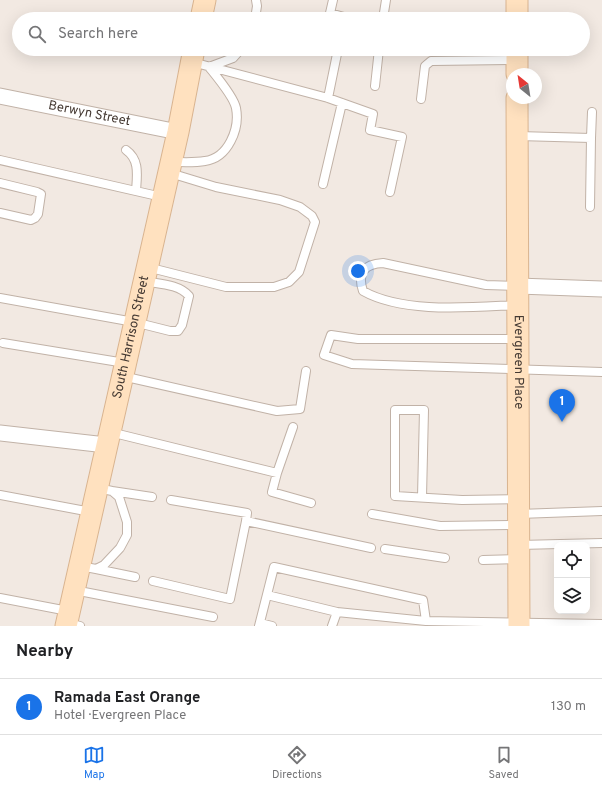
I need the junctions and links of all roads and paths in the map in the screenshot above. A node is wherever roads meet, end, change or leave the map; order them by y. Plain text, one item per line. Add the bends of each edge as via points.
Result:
1 (204, 0) edge
2 (256, 0) edge
3 (333, 0) edge
4 (386, 0) edge
5 (518, 0) edge
6 (202, 12) edge
7 (256, 12) edge
8 (330, 12) edge
9 (384, 12) edge
10 (518, 12) edge
11 (235, 56) edge
12 (337, 56) edge
13 (378, 56) edge
14 (198, 59) edge
15 (517, 61) edge
16 (374, 86) dead end
17 (0, 96) edge
18 (328, 98) junction
19 (421, 99) dead end
20 (342, 103) junction
21 (518, 104) edge
22 (592, 112) dead end
23 (178, 132) junction
24 (518, 136) junction
25 (591, 138) junction
26 (126, 150) dead end
27 (0, 160) edge
28 (173, 170) junction
29 (0, 183) edge
30 (323, 184) dead end
31 (136, 191) junction
32 (390, 192) dead end
33 (162, 197) junction
34 (590, 207) dead end
35 (0, 213) edge
36 (149, 273) junction
37 (602, 289) edge
38 (518, 296) junction
39 (0, 298) edge
40 (134, 322) junction
41 (518, 339) junction
42 (3, 343) dead end
43 (518, 369) junction
44 (123, 370) junction
45 (306, 371) dead end
46 (602, 372) edge
47 (293, 427) dead end
48 (0, 433) edge
49 (108, 439) junction
50 (277, 473) junction
51 (104, 489) junction
52 (0, 495) edge
53 (152, 497) dead end
54 (422, 497) junction
55 (171, 500) dead end
56 (311, 503) dead end
57 (602, 511) edge
58 (91, 512) junction
59 (372, 514) dead end
60 (246, 521) junction
61 (519, 528) junction
62 (602, 543) edge
63 (371, 548) dead end
64 (385, 549) dead end
65 (445, 558) dead end
66 (483, 560) dead end
67 (87, 567) junction
68 (135, 577) dead end
69 (152, 582) dead end
70 (74, 590) junction
71 (268, 594) junction
72 (0, 598) edge
73 (337, 612) junction
74 (213, 616) dead end
75 (426, 621) junction
76 (70, 622) edge
77 (260, 624) edge
78 (519, 624) edge
79 (602, 624) edge
80 (272, 626) edge
81 (332, 626) edge

1 - 6 main road
2 - 7 lane
3 - 8 lane
4 - 9 lane
5 - 10 main road
11 - 14 lane
12 - 18 lane
13 - 16 lane
14 - 18 lane
14 - 23 main road, South Harrison Street
14 - 28 lane via 236,108 236,126 231,142 220,155
15 - 19 lane via 431,61 425,66
17 - 23 street, Berwyn Street
18 - 20 lane
20 - 30 lane
20 - 32 lane via 373,114 370,130 402,136
21 - 24 main road, Evergreen Place
22 - 25 lane
23 - 28 main road, South Harrison Street
24 - 25 lane
24 - 38 main road, Evergreen Place
25 - 34 lane
26 - 31 lane via 136,160
27 - 31 lane
28 - 33 main road, South Harrison Street
28 - 36 lane via 216,187 280,200 300,207 312,216 315,222 299,272 289,282 274,287 226,287
29 - 35 lane via 37,192 41,194 41,198 35,218 31,220
31 - 33 lane
33 - 36 main road, South Harrison Street
36 - 40 main road, South Harrison Street
36 - 40 lane via 185,290 189,296 182,325 178,331 170,331
37 - 38 street
38 - 38 lane via 486,285 383,262 371,263 362,271 360,282 363,291 376,298 436,308
38 - 41 main road, Evergreen Place
39 - 40 lane
40 - 44 main road, South Harrison Street
41 - 43 main road, Evergreen Place
41 - 43 lane via 358,339 331,335 324,354 352,364
42 - 44 lane
43 - 46 lane
43 - 61 main road, Evergreen Place
44 - 45 lane via 277,411 300,409
44 - 49 main road, South Harrison Street
47 - 50 lane
48 - 49 street
49 - 50 lane
49 - 51 main road, South Harrison Street
50 - 56 lane via 272,492
51 - 53 lane
51 - 58 main road, South Harrison Street
51 - 67 lane via 119,497 127,522 127,535 120,548 104,565
52 - 58 lane
54 - 54 lane via 424,410 395,410 395,496
54 - 61 lane via 462,500
55 - 60 lane via 247,513
57 - 61 lane
58 - 67 main road, South Harrison Street
59 - 61 lane via 440,526
60 - 63 lane
60 - 69 lane via 230,599
61 - 62 lane
61 - 66 lane
61 - 78 main road, Evergreen Place
64 - 65 lane
67 - 68 lane
67 - 70 main road, South Harrison Street
70 - 74 lane
70 - 76 main road, South Harrison Street
71 - 73 lane
71 - 75 lane via 274,567 423,600
71 - 77 lane
72 - 76 lane
73 - 75 lane
73 - 81 lane
75 - 78 lane
77 - 80 lane
78 - 79 lane

